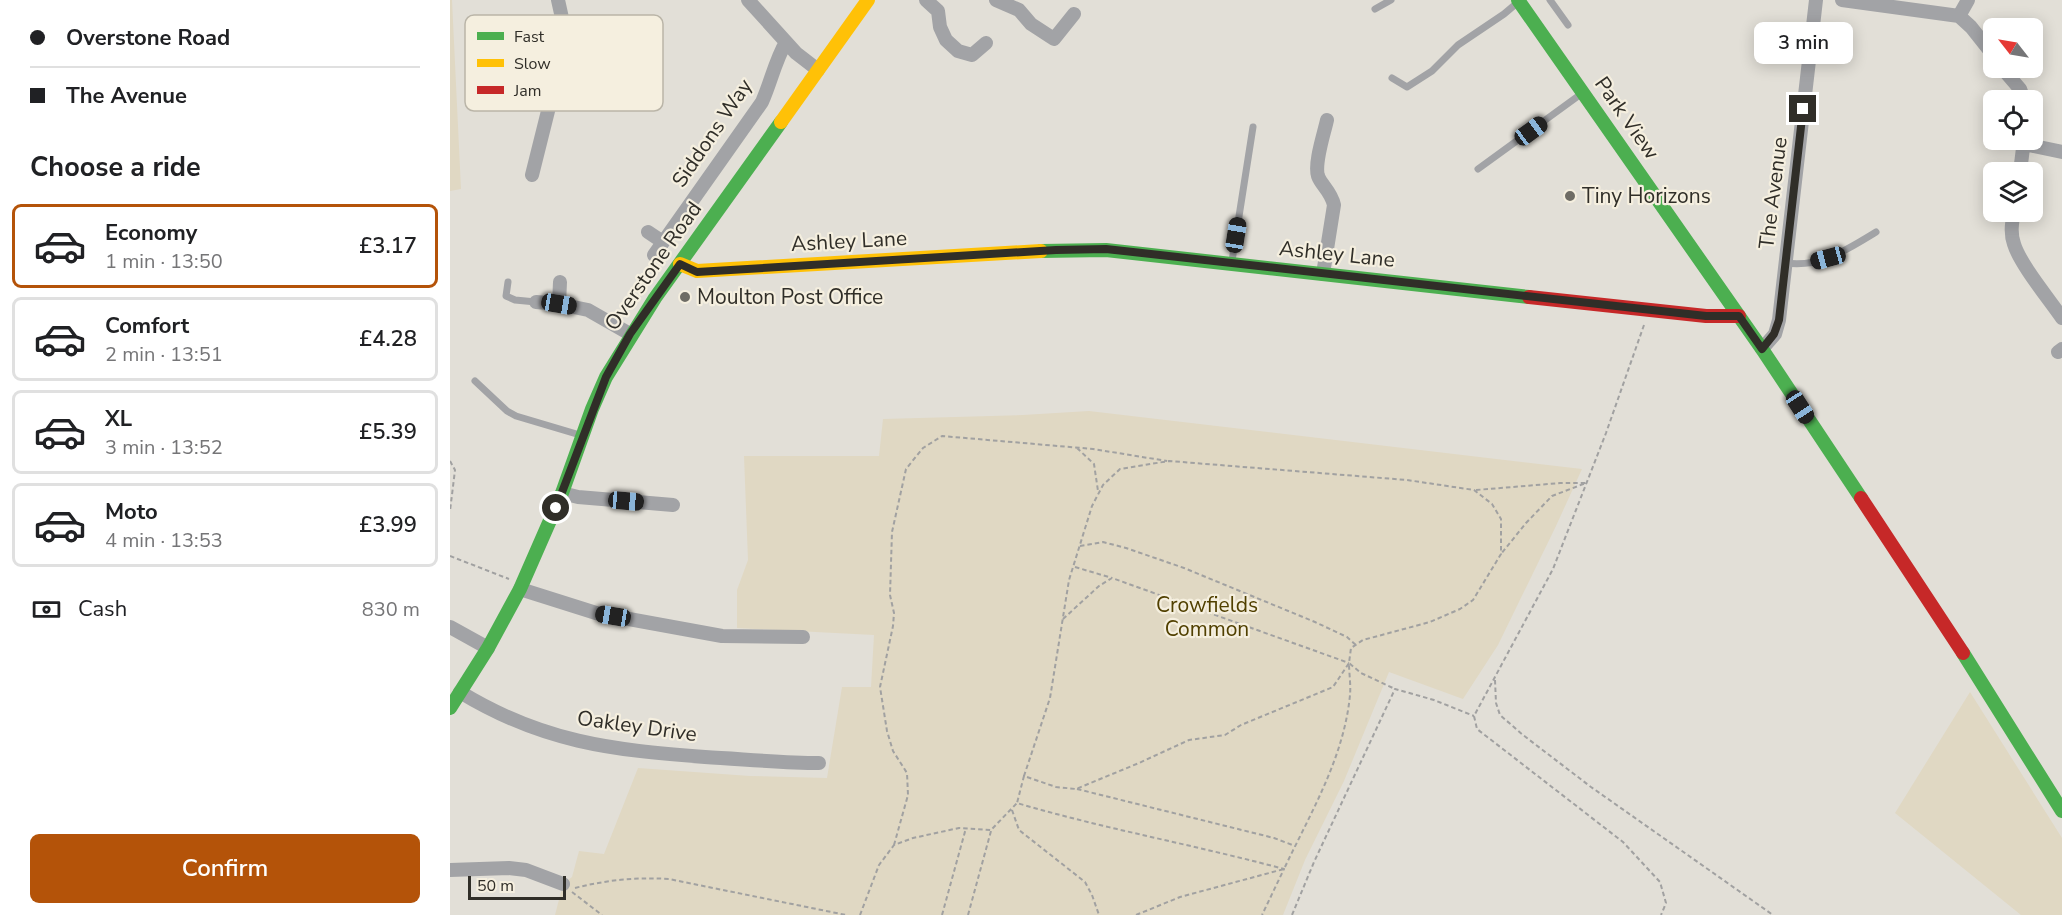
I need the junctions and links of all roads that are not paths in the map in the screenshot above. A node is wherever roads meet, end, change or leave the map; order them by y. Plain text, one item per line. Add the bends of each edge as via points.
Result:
1 (558, 0) edge
2 (748, 0) edge
3 (868, 0) edge
4 (926, 0) edge
5 (996, 0) edge
6 (1391, 0) edge
7 (1550, 0) edge
8 (1816, 0) edge
9 (1842, 0) edge
10 (1968, 0) edge
11 (1518, 1) edge
12 (1930, 5) edge
13 (1375, 9) dead end
14 (1074, 14) dead end
15 (561, 15) edge
16 (1959, 16) junction
17 (1568, 25) dead end
18 (786, 42) junction
19 (1983, 42) edge
20 (986, 43) dead end
21 (818, 70) junction
22 (1392, 78) dead end
23 (2010, 78) edge
24 (2019, 90) edge
25 (1583, 93) junction
26 (548, 111) edge
27 (1327, 120) dead end
28 (1253, 128) dead end
29 (2043, 147) edge
30 (2062, 152) edge
31 (1478, 169) dead end
32 (532, 175) dead end
33 (2012, 222) edge
34 (648, 232) dead end
35 (1876, 232) dead end
36 (663, 242) junction
37 (654, 255) dead end
38 (1786, 262) junction
39 (680, 264) junction
40 (1232, 264) junction
41 (1323, 274) junction
42 (508, 282) dead end
43 (560, 282) dead end
44 (536, 302) joint
45 (559, 304) junction
46 (1739, 316) junction
47 (2062, 318) edge
48 (630, 334) junction
49 (1762, 349) junction
50 (475, 381) dead end
51 (582, 436) junction
52 (562, 493) junction
53 (673, 505) dead end
54 (521, 587) junction
55 (450, 627) edge
56 (803, 637) dead end
57 (488, 648) junction
58 (460, 692) junction
59 (450, 708) edge
60 (819, 763) dead end
61 (2062, 811) edge
62 (450, 870) edge
63 (563, 884) dead end

1 - 15 street
2 - 18 street
3 - 21 street, Overstone Road
4 - 20 street via 938,11 942,34 958,51 972,55
5 - 14 street via 1019,10 1031,24 1054,39
6 - 13 lane
7 - 17 lane
8 - 38 street, The Avenue
9 - 12 street
10 - 16 street
11 - 22 lane via 1407,87
11 - 25 street, Park View
12 - 16 street
16 - 19 street
18 - 21 street
18 - 36 street, Siddons Way via 762,102
21 - 39 street, Overstone Road
23 - 24 street
25 - 31 lane
25 - 46 street, Park View
26 - 32 street
27 - 41 street via 1318,177 1334,205
28 - 40 lane
29 - 30 street
33 - 47 street via 2014,244 2022,261
34 - 36 street
35 - 38 lane via 1828,258 1809,263
36 - 37 street, Siddons Way
38 - 49 street, The Avenue via 1779,320
39 - 40 street, Ashley Lane via 697,272 1084,249
39 - 48 street, Overstone Road
40 - 41 street, Ashley Lane
41 - 46 street, Ashley Lane via 1706,316
42 - 44 lane via 506,296
43 - 45 street
44 - 45 street
45 - 48 street via 588,310
46 - 49 street, Park View
48 - 51 street, Overstone Road via 606,377
49 - 61 street, Park View via 1965,655
50 - 51 lane via 516,416
51 - 52 street, Overstone Road
52 - 53 street
52 - 54 street, Overstone Road
54 - 56 street via 596,613 722,636
54 - 57 street, Overstone Road
55 - 57 street
57 - 58 street, Overstone Road
58 - 59 street, Overstone Road
58 - 60 street, Oakley Drive via 490,711 575,741 686,755
62 - 63 street via 526,870

